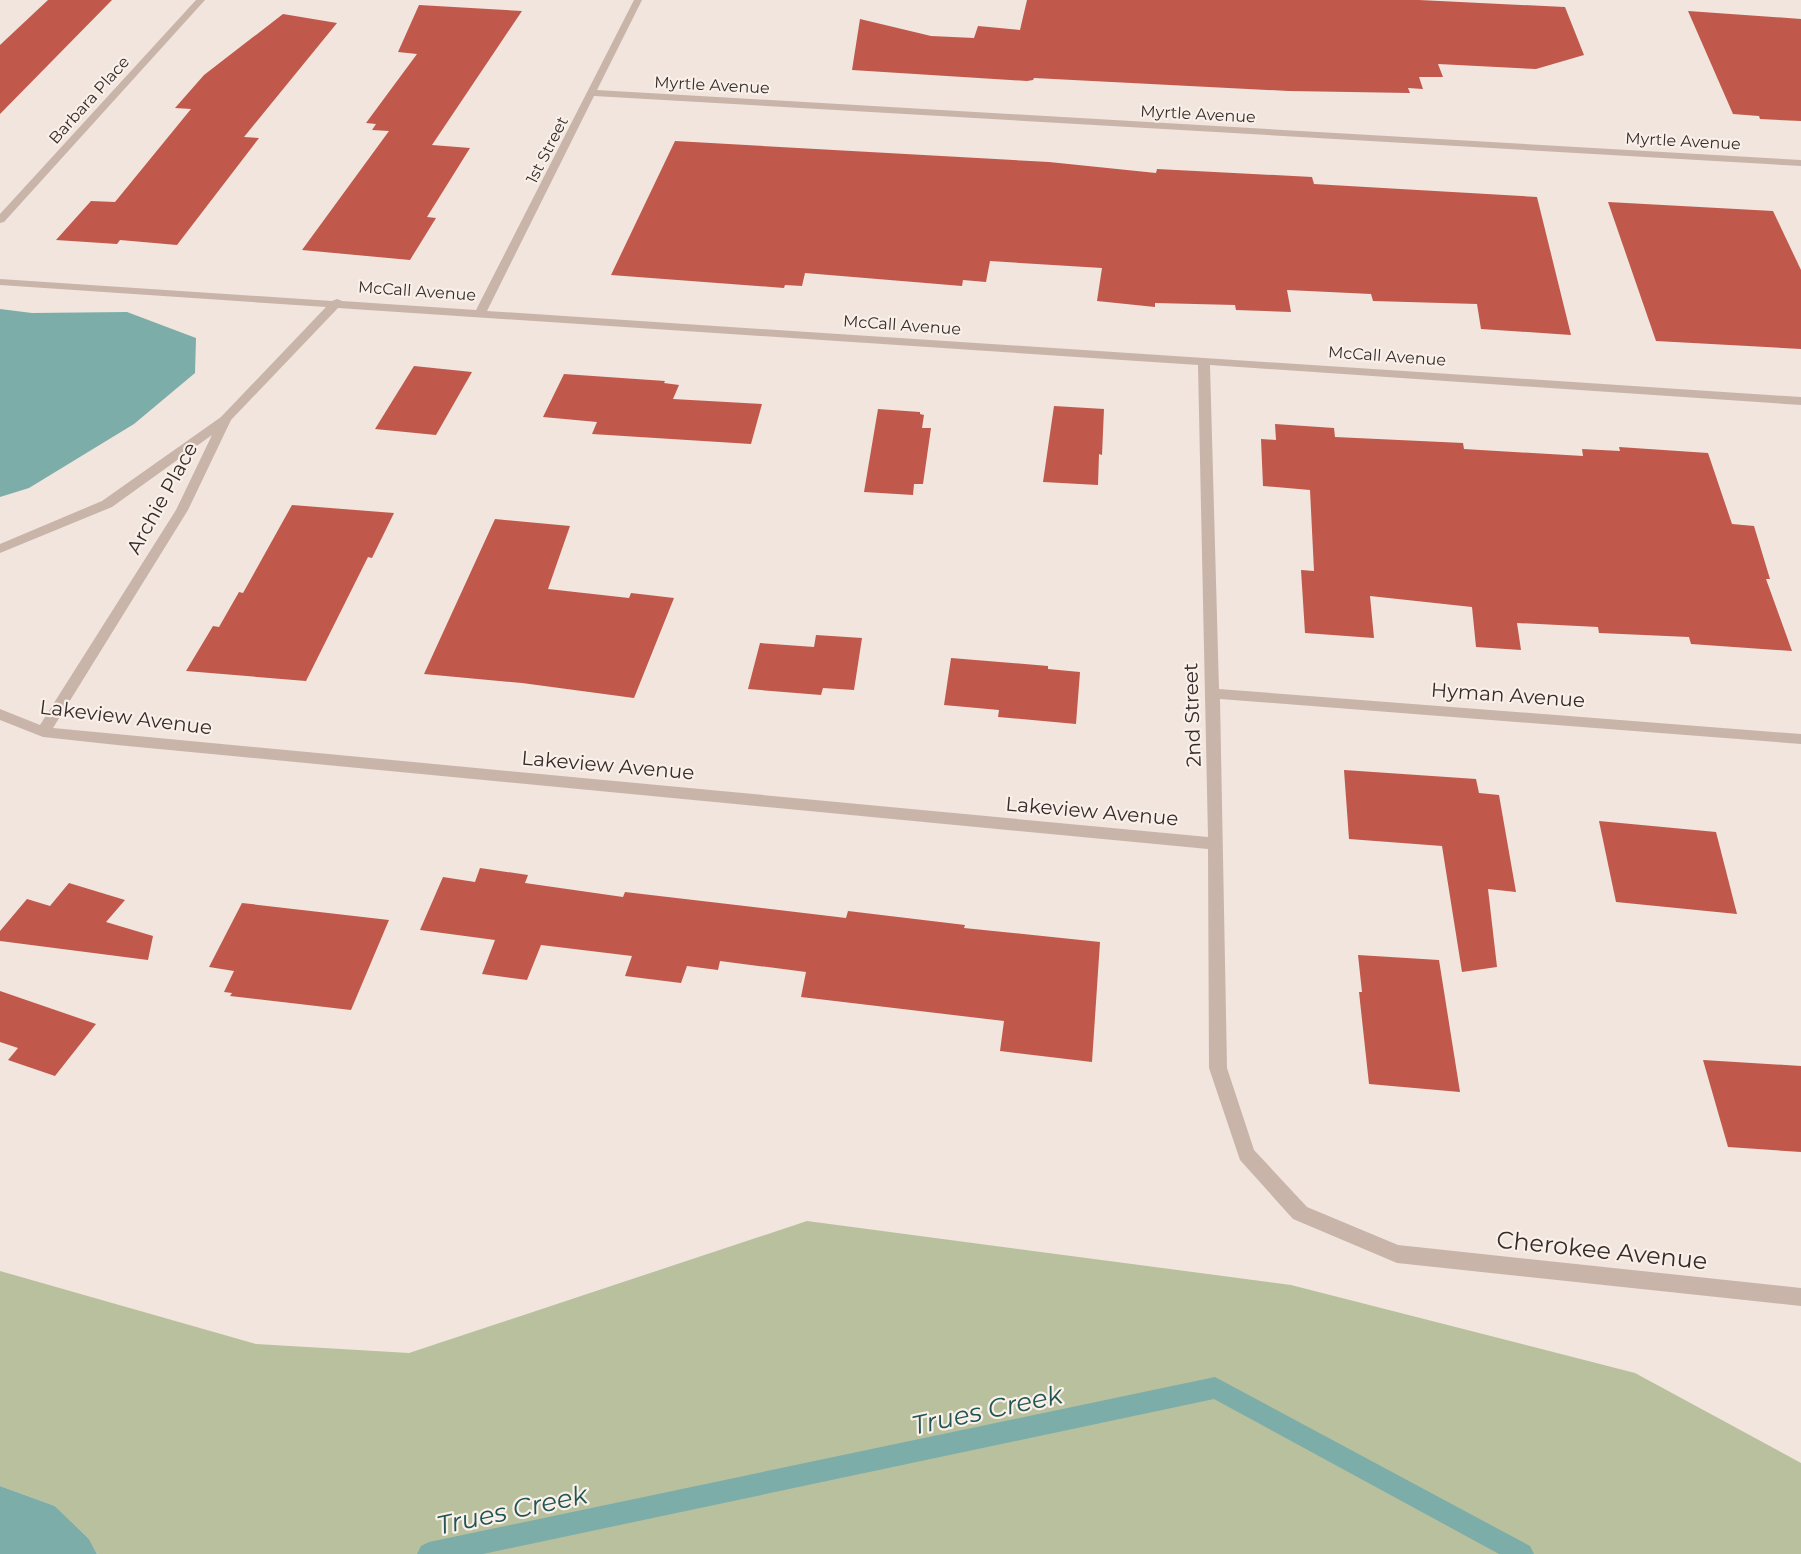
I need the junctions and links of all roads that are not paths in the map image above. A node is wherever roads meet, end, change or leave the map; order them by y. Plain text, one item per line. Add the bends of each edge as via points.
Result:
1 (201, 0) edge
2 (638, 0) edge
3 (592, 93) junction
4 (1801, 163) edge
5 (0, 220) edge
6 (0, 282) edge
7 (337, 302) junction
8 (481, 312) junction
9 (1204, 360) junction
10 (1801, 401) edge
11 (226, 419) junction
12 (0, 549) edge
13 (1211, 693) junction
14 (0, 714) edge
15 (43, 732) junction
16 (1801, 739) edge
17 (1216, 844) junction
18 (1218, 1068) joint
19 (1801, 1297) edge

1 - 5 street, Barbara Place
2 - 3 street, 1st Street
3 - 4 street, Myrtle Avenue
3 - 8 street, 1st Street
6 - 7 street, McCall Avenue
7 - 8 street, McCall Avenue
7 - 11 street, Archie Place
8 - 9 street, McCall Avenue
9 - 10 street, McCall Avenue
9 - 13 street, 2nd Street
11 - 12 street via 107,504
11 - 15 street, Archie Place via 182,510
13 - 16 street, Hyman Avenue
13 - 17 street, 2nd Street
14 - 15 street, Lakeview Avenue
15 - 17 street, Lakeview Avenue
17 - 18 street, 2nd Street
18 - 19 street, Cherokee Avenue via 1246,1154 1300,1213 1397,1254

